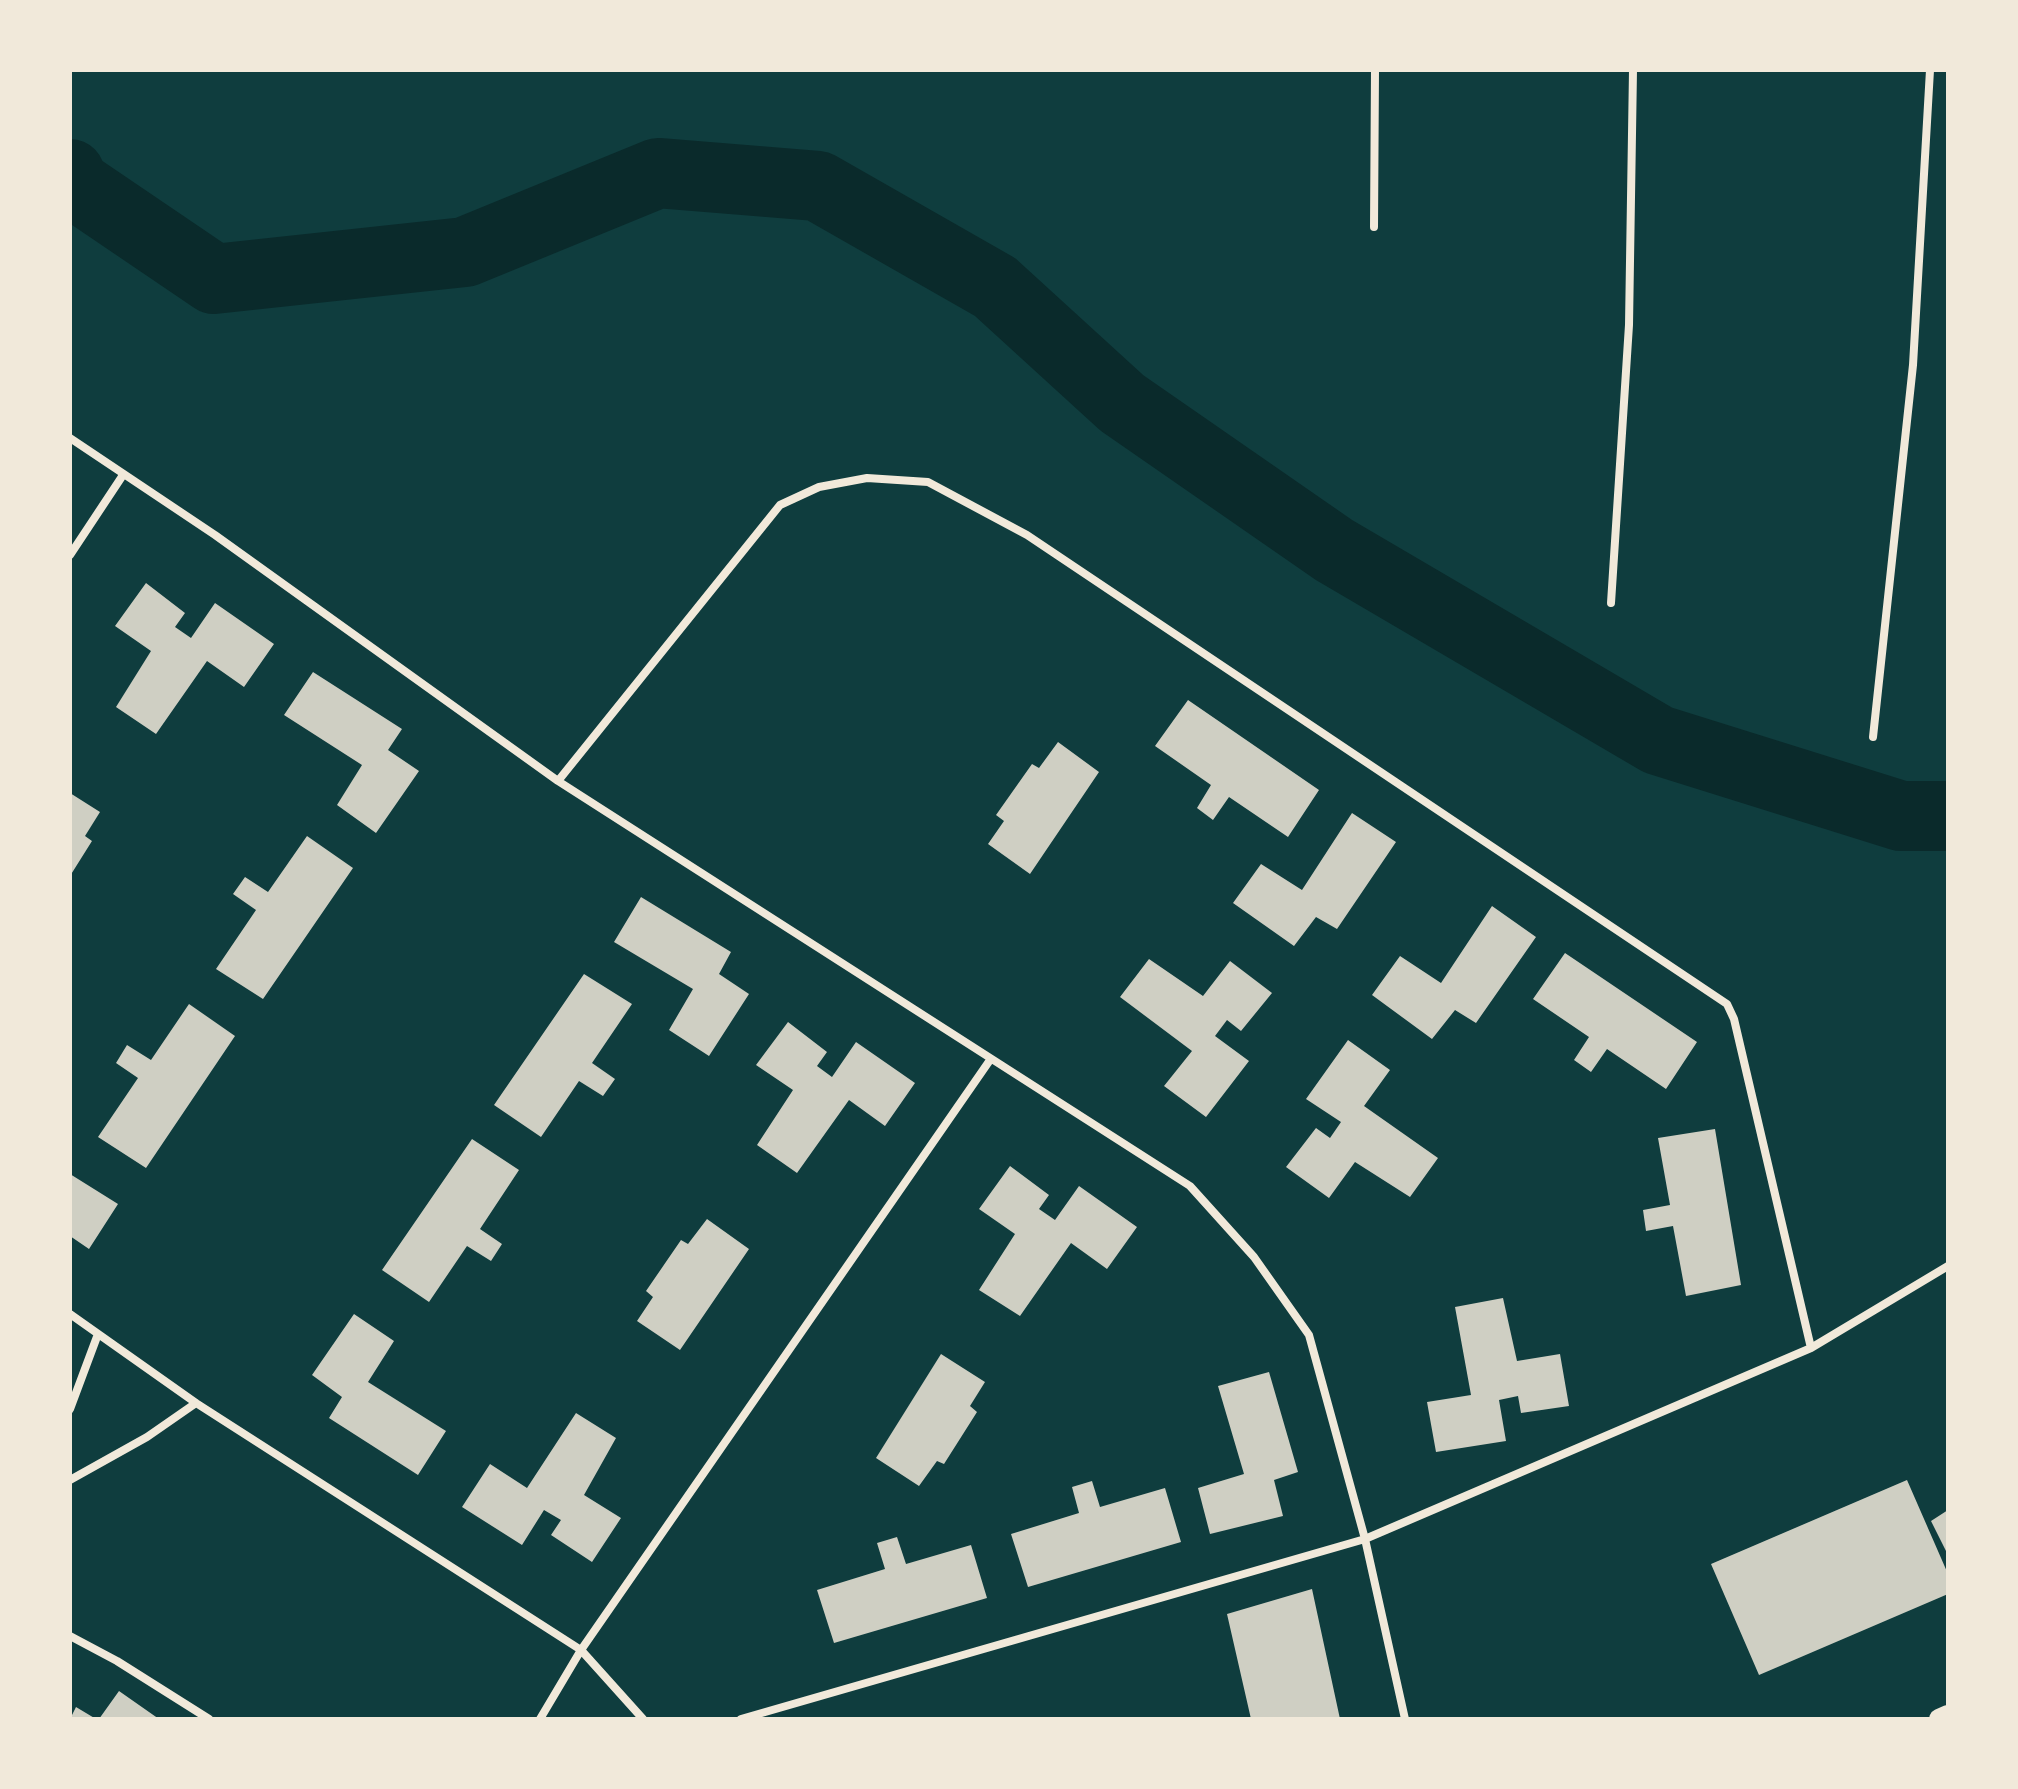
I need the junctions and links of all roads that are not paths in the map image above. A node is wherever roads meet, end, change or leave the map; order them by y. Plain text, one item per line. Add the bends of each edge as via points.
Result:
1 (1375, 70) edge
2 (1633, 70) edge
3 (1930, 70) edge
4 (1374, 227) dead end
5 (70, 438) edge
6 (123, 475) junction
7 (70, 555) edge
8 (1611, 603) dead end
9 (1873, 737) dead end
10 (558, 781) junction
11 (990, 1060) junction
12 (1948, 1266) edge
13 (70, 1314) edge
14 (98, 1334) junction
15 (1811, 1348) junction
16 (196, 1403) junction
17 (70, 1409) edge
18 (70, 1480) edge
19 (1365, 1539) junction
20 (70, 1636) edge
21 (581, 1650) junction
22 (1948, 1715) edge
23 (209, 1719) edge
24 (540, 1719) edge
25 (643, 1719) edge
26 (741, 1719) edge
27 (1405, 1719) edge
28 (1939, 1719) edge

1 - 4 street
2 - 8 street via 1629,325
3 - 9 street via 1913,365
5 - 6 street
6 - 7 street
6 - 10 street
10 - 11 street
10 - 15 street via 780,505 819,487 867,478 928,482 1027,535 1727,1004
11 - 19 street via 1190,1186 1254,1257 1309,1335
11 - 21 street
12 - 15 street
13 - 14 street
14 - 16 street
14 - 17 street
15 - 19 street
16 - 18 street
16 - 21 street
19 - 26 street
19 - 27 street
20 - 23 street
21 - 24 street
21 - 25 street
22 - 28 main road

